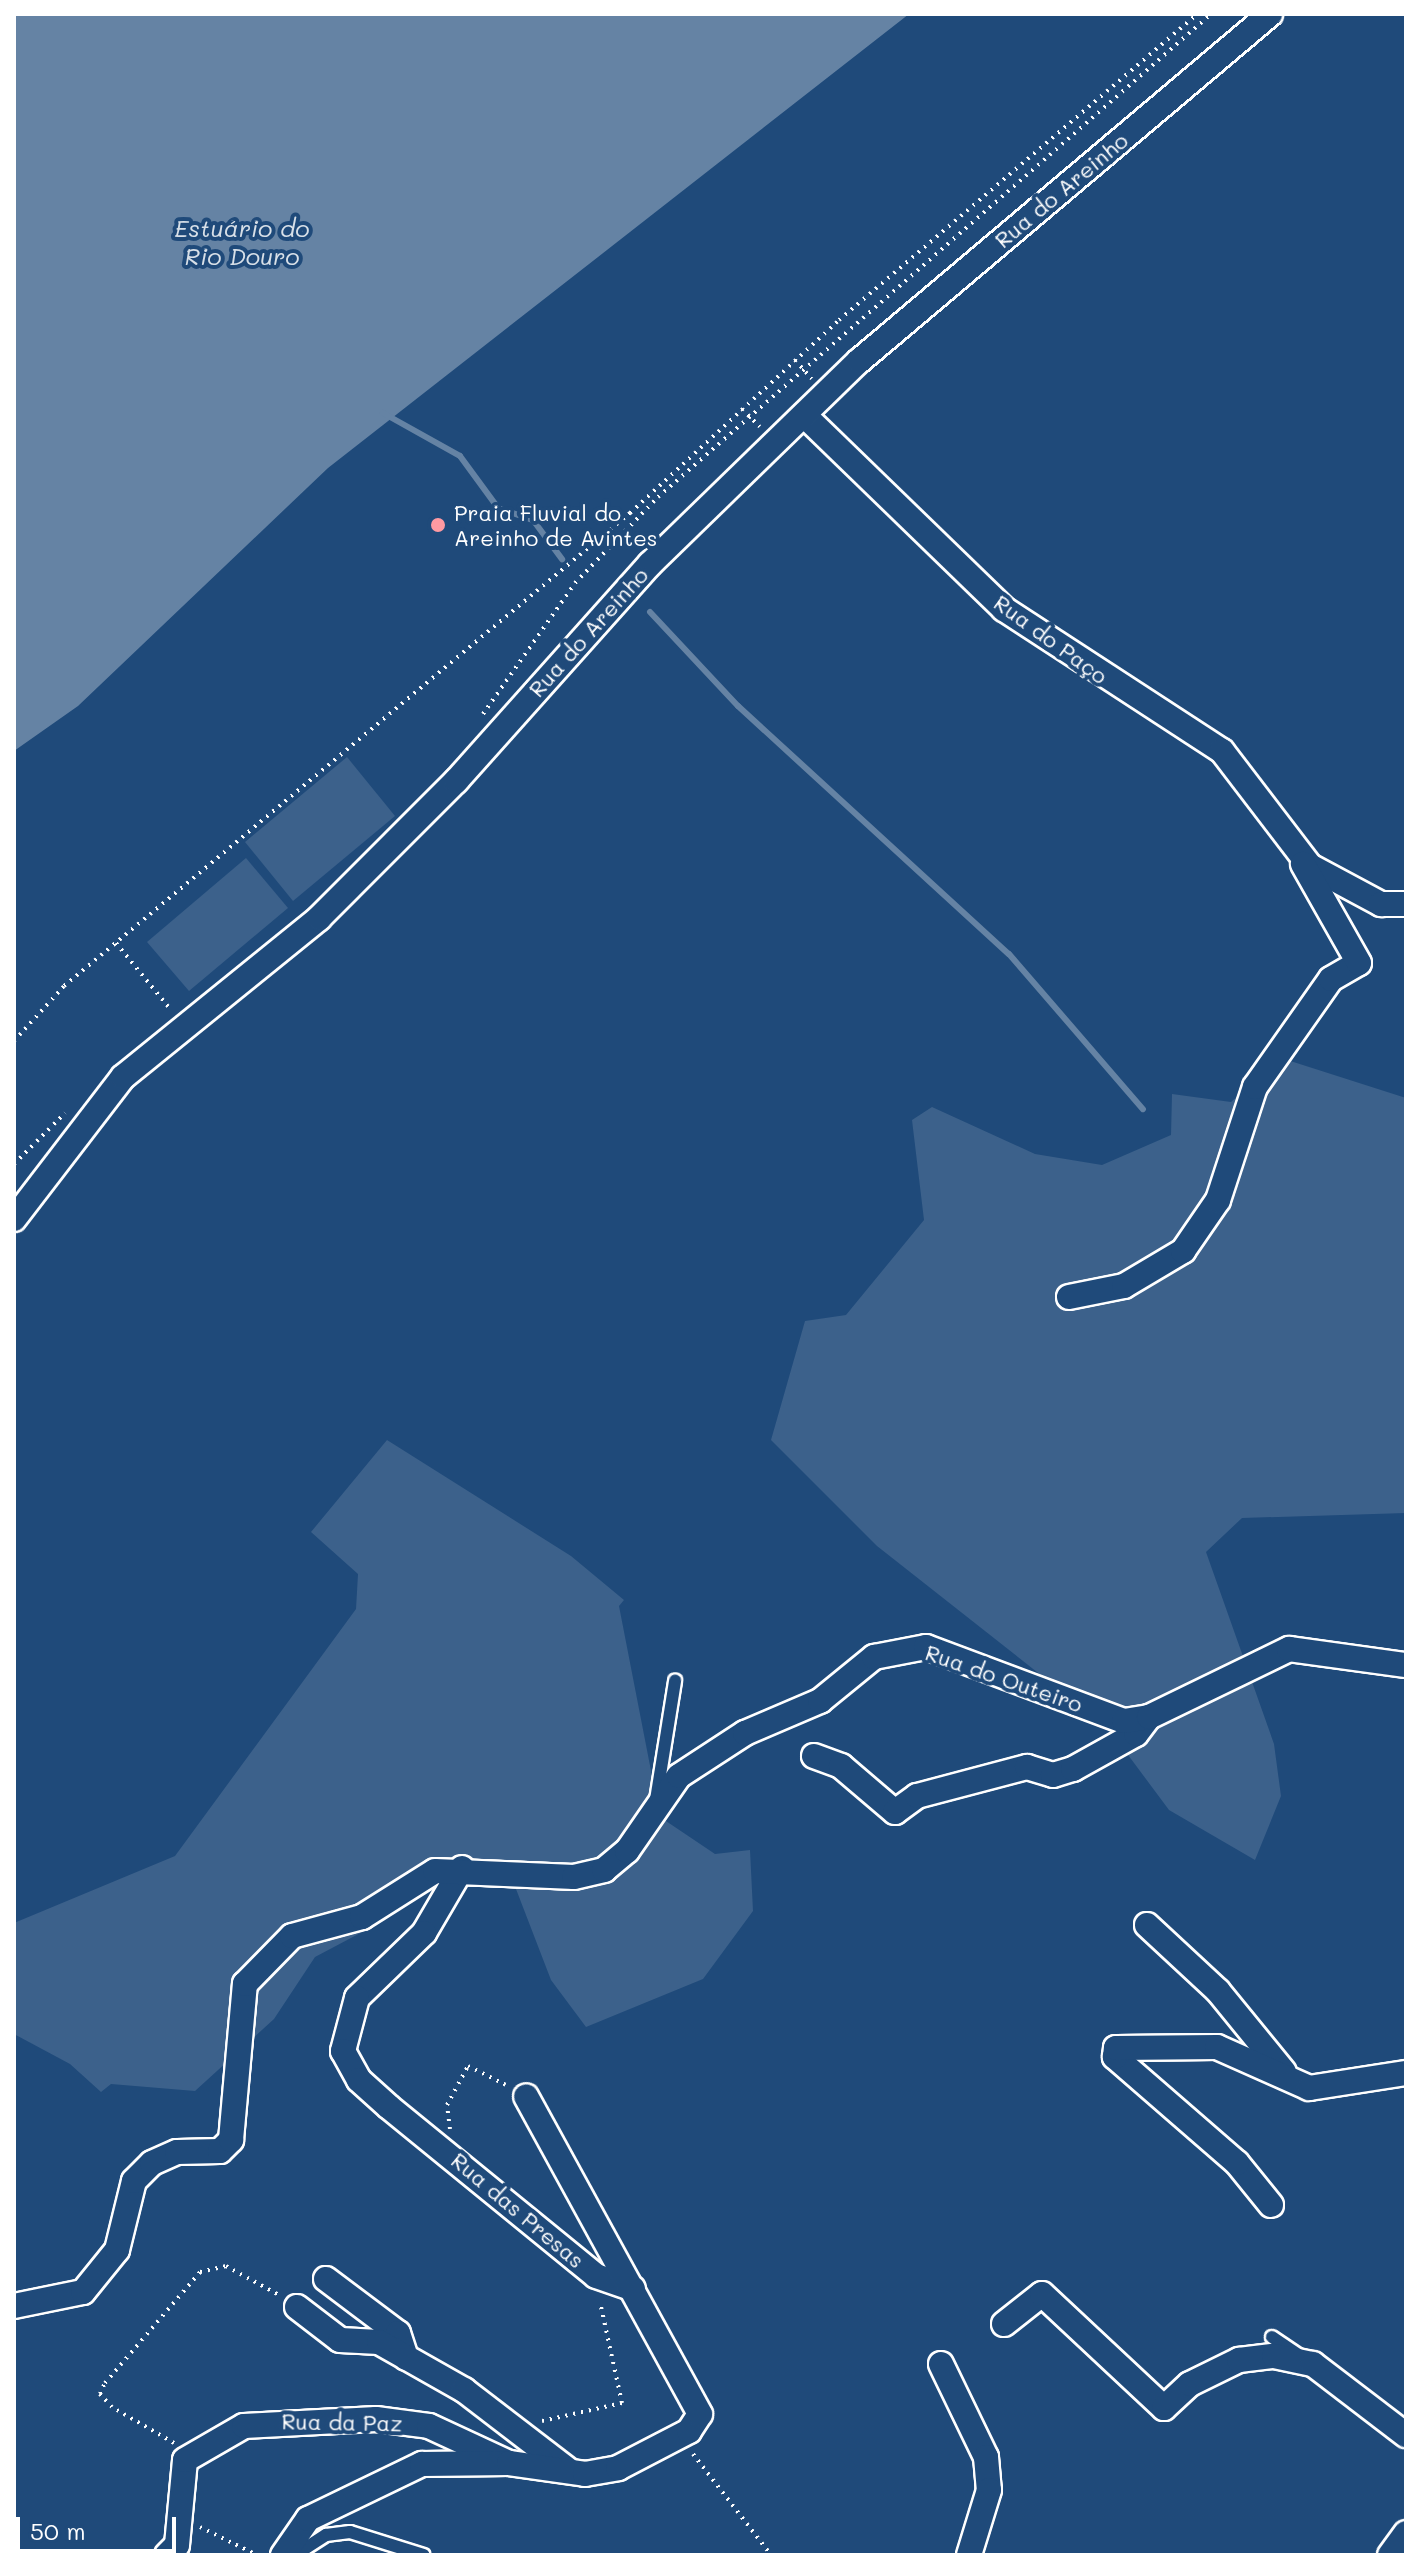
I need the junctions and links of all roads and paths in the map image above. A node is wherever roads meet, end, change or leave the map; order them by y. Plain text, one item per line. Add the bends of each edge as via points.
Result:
1 (1197, 14) edge
2 (1211, 14) edge
3 (1270, 14) edge
4 (804, 415) junction
5 (474, 727) dead end
6 (1298, 855) junction
7 (1406, 904) edge
8 (116, 942) junction
9 (185, 1028) junction
10 (14, 1041) edge
11 (71, 1107) dead end
12 (14, 1164) edge
13 (14, 1219) edge
14 (1069, 1297) dead end
15 (1406, 1665) edge
16 (675, 1681) dead end
17 (1149, 1717) junction
18 (814, 1756) dead end
19 (656, 1800) junction
20 (462, 1868) junction
21 (1147, 1925) dead end
22 (1406, 2073) edge
23 (1293, 2083) junction
24 (526, 2096) joint
25 (454, 2155) junction
26 (1271, 2205) dead end
27 (596, 2276) junction
28 (326, 2279) dead end
29 (633, 2289) junction
30 (14, 2306) edge
31 (297, 2307) joint
32 (1004, 2324) dead end
33 (1272, 2337) dead end
34 (406, 2358) junction
35 (941, 2364) dead end
36 (1313, 2364) junction
37 (689, 2431) junction
38 (521, 2434) junction
39 (1406, 2435) edge
40 (192, 2453) junction
41 (509, 2463) junction
42 (572, 2472) junction
43 (176, 2516) junction
44 (1406, 2533) edge
45 (167, 2555) edge
46 (257, 2555) edge
47 (283, 2555) edge
48 (295, 2555) edge
49 (424, 2555) edge
50 (771, 2555) edge
51 (969, 2555) edge
52 (1390, 2555) edge

1 - 8 path via 839,320 630,513
2 - 5 path via 658,497 575,583
3 - 4 street, Rua do Areinho
4 - 6 street, Rua do Paço via 1004,609 1222,751
4 - 9 street, Rua do Areinho via 650,564 456,781 330,907
6 - 7 street, Rua do Paço via 1348,891
6 - 14 street, Rua do Paço via 1359,963 1331,979 1255,1087 1218,1200 1183,1251 1124,1286
8 - 9 path
8 - 10 path
9 - 13 street, Rua do Areinho via 92,1110
11 - 12 path
15 - 17 street, Rua do Outeiro via 1289,1649
16 - 19 lane
17 - 18 street, Rua do Outeiro via 1136,1734 1073,1769 1053,1775 1027,1767 917,1796 895,1812 841,1766
17 - 19 street, Rua do Outeiro via 1124,1721 926,1647 906,1647 874,1657 820,1701 710,1753
19 - 20 street, Rua do Outeiro via 627,1851 604,1870 574,1877
20 - 25 street, Rua das Presas via 424,1933 357,1998 343,2033 343,2051 359,2080
20 - 30 street, Rua do Outeiro via 435,1871 362,1917 292,1936 263,1959 245,1984 237,2017 231,2140 220,2151 177,2152 152,2163 134,2181 117,2250 83,2292
21 - 23 street via 1218,1991
22 - 23 street via 1352,2085
23 - 26 street via 1217,2047 1116,2048 1115,2057 1237,2163
24 - 25 path via 468,2066 447,2105
24 - 29 street via 585,2213
25 - 27 street, Rua das Presas
27 - 29 street, Rua das Presas
27 - 38 path via 622,2403 553,2417
28 - 34 street via 398,2333
29 - 37 street via 700,2414
31 - 34 street via 340,2340 379,2342
31 - 40 path via 226,2266 200,2272 105,2383 100,2394 112,2407
32 - 36 street via 1042,2294 1164,2408 1190,2384 1239,2360
33 - 36 lane
34 - 38 street via 464,2390
35 - 51 street via 986,2457 989,2490
36 - 39 street
37 - 42 street via 618,2468
37 - 50 path via 696,2466
38 - 42 street
40 - 41 street, Rua da Paz via 244,2426 278,2419 376,2419 429,2426
40 - 43 street
41 - 42 street
41 - 47 street via 422,2464 308,2519
43 - 45 street via 177,2545
43 - 46 path
44 - 52 street
48 - 49 lane via 326,2535 350,2532

